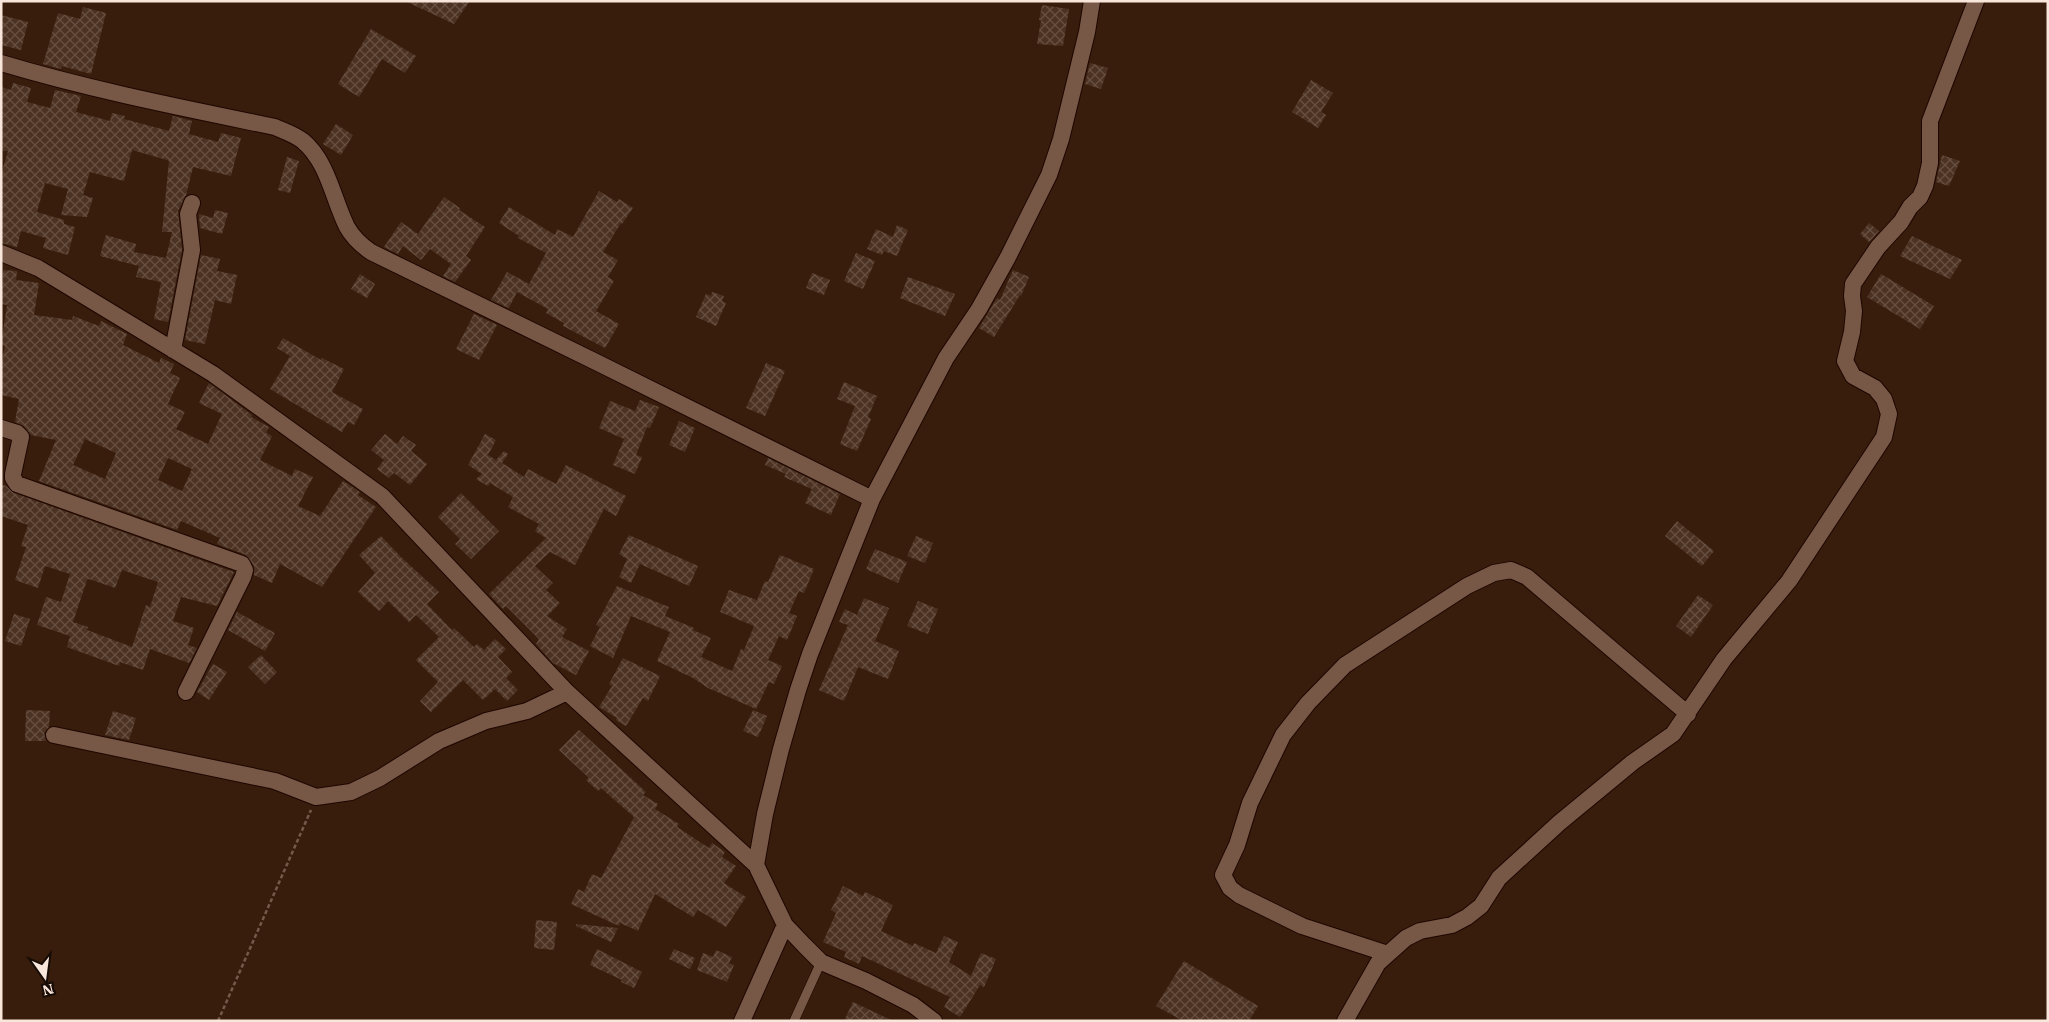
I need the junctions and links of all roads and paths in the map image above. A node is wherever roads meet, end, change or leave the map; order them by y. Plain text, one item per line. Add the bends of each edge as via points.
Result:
1 (1092, 1) edge
2 (1976, 1) edge
3 (1, 63) edge
4 (192, 203) dead end
5 (1, 253) edge
6 (173, 350) junction
7 (1, 428) edge
8 (872, 499) junction
9 (186, 692) dead end
10 (567, 692) junction
11 (1688, 714) junction
12 (54, 735) dead end
13 (316, 797) junction
14 (756, 865) junction
15 (785, 925) junction
16 (1388, 954) junction
17 (821, 962) junction
18 (218, 1021) edge
19 (742, 1021) edge
20 (794, 1021) edge
21 (934, 1021) edge
22 (1345, 1021) edge

1 - 8 street via 1088,32 1049,175 1004,264 946,358
2 - 11 street via 1930,121 1930,162 1925,186 1853,284 1852,332 1844,361 1853,376 1875,388 1884,400 1889,414 1884,436 1789,581 1724,659
3 - 8 street via 119,94 275,127 292,134 304,142 315,156 327,176 347,228 358,243 371,252
4 - 6 street via 188,214 192,250
5 - 6 street via 38,268
6 - 10 street via 212,374 382,496
7 - 9 street via 21,437 12,478 17,484 242,564 243,576
8 - 14 street via 798,690 769,795
10 - 13 street via 527,711 486,721 439,741 351,792
10 - 14 street
11 - 16 street via 1673,734 1633,762 1559,823 1499,878 1481,906 1452,925 1420,931 1406,938
11 - 16 street via 1527,577 1511,570 1494,573 1466,586 1345,666 1308,702 1283,736 1250,803 1237,845 1223,875 1230,888 1239,895 1302,926
12 - 13 street via 275,781
13 - 18 path
14 - 15 street
15 - 17 street
15 - 19 street
16 - 22 street via 1378,963
17 - 20 lane
17 - 21 street via 905,1001

